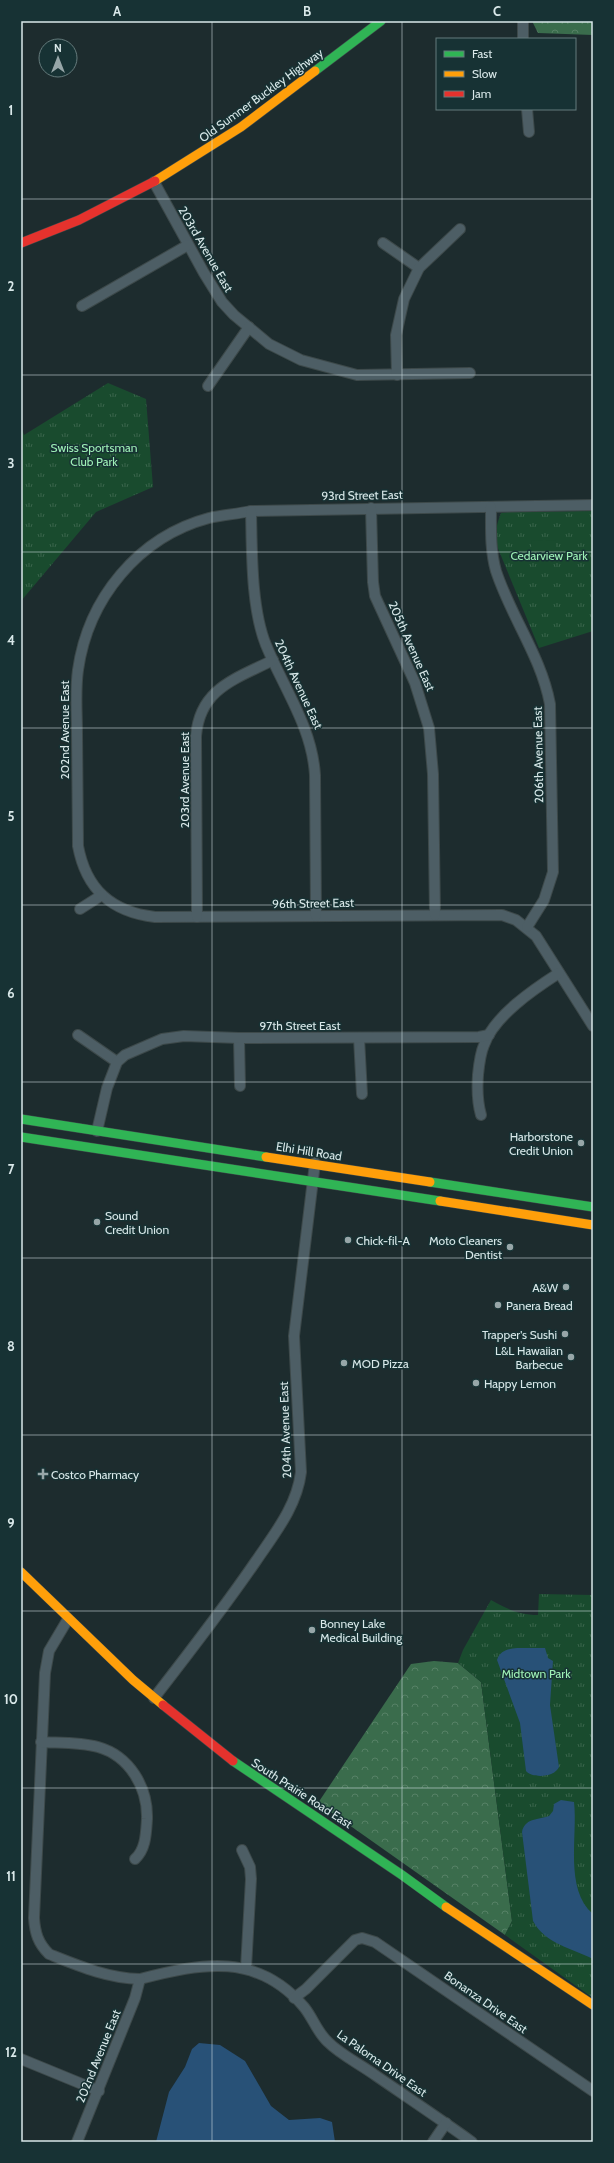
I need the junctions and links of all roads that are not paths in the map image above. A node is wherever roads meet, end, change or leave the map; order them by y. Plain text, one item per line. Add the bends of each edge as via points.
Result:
1 (381, 21) edge
2 (523, 21) edge
3 (523, 38) edge
4 (527, 110) edge
5 (529, 132) dead end
6 (154, 182) junction
7 (460, 229) dead end
8 (21, 243) edge
9 (383, 243) dead end
10 (188, 245) junction
11 (419, 268) junction
12 (82, 306) dead end
13 (249, 328) junction
14 (470, 372) dead end
15 (397, 375) junction
16 (208, 386) dead end
17 (593, 505) edge
18 (491, 507) junction
19 (371, 508) junction
20 (251, 511) junction
21 (142, 553) joint
22 (273, 660) junction
23 (102, 895) junction
24 (80, 909) dead end
25 (435, 915) junction
26 (316, 916) junction
27 (197, 917) junction
28 (527, 927) junction
29 (559, 973) junction
30 (593, 1026) edge
31 (78, 1035) dead end
32 (489, 1035) junction
33 (239, 1038) junction
34 (359, 1038) junction
35 (117, 1062) junction
36 (240, 1086) dead end
37 (362, 1094) dead end
38 (481, 1115) dead end
39 (21, 1119) edge
40 (97, 1131) junction
41 (21, 1137) edge
42 (315, 1163) junction
43 (313, 1182) junction
44 (593, 1207) edge
45 (593, 1225) edge
46 (21, 1572) edge
47 (68, 1619) junction
48 (154, 1698) junction
49 (41, 1742) junction
50 (242, 1850) dead end
51 (135, 1859) dead end
52 (246, 1968) junction
53 (140, 1979) junction
54 (294, 1998) junction
55 (593, 2005) edge
56 (21, 2059) edge
57 (99, 2091) junction
58 (593, 2091) edge
59 (446, 2123) junction
60 (77, 2142) edge
61 (433, 2142) edge
62 (472, 2142) edge

1 - 6 main road, Old Sumner Buckley Highway via 241,127
2 - 3 street
4 - 5 street
6 - 8 main road, Old Sumner Buckley Highway via 86,217
6 - 10 street, 203rd Avenue East
7 - 11 street
9 - 11 street
10 - 12 street
10 - 13 street, 203rd Avenue East via 222,302
11 - 15 street via 398,319
13 - 15 street, 203rd Avenue East via 273,346 316,365 357,375
13 - 16 street
14 - 15 street, 203rd Avenue East
17 - 18 street, 93rd Street East
18 - 19 street, 93rd Street East
18 - 28 street, 206th Avenue East via 492,547 496,570 544,677 550,704 553,872 544,900
19 - 20 street, 93rd Street East
19 - 25 street, 205th Avenue East via 373,582 376,596 416,683 431,743
20 - 21 street, 93rd Street East via 210,518 193,524 159,541
20 - 22 street, 204th Avenue East via 256,600 262,632
21 - 23 street, 202nd Avenue East via 116,580 100,604 83,643 78,672 78,846 83,866
22 - 26 street, 204th Avenue East via 306,730 313,752
22 - 27 street, 203rd Avenue East via 224,685 209,698 199,716 196,736
23 - 24 street
23 - 27 street, 96th Street East via 117,907 142,916
25 - 26 street, 96th Street East
25 - 28 street, 96th Street East via 497,915 516,920
26 - 27 street, 96th Street East
28 - 29 street via 539,940
29 - 30 street
29 - 32 street via 519,1001
31 - 35 street
32 - 34 street, 97th Street East
32 - 38 street via 484,1045 478,1084 477,1104
33 - 34 street, 97th Street East
33 - 35 street, 97th Street East via 184,1036 162,1039 125,1055
33 - 36 street
34 - 37 street
35 - 40 street via 107,1088
39 - 40 main road, Elhi Hill Road
40 - 42 main road, Elhi Hill Road
41 - 43 main road
42 - 43 street, 204th Avenue East
42 - 44 main road, Elhi Hill Road
43 - 45 main road
43 - 48 street, 204th Avenue East via 294,1336 300,1484 284,1519 236,1591
46 - 47 main road, South Prairie Road East
47 - 48 main road, South Prairie Road East
47 - 49 street via 47,1659
48 - 55 main road, South Prairie Road East via 242,1768 380,1859 475,1928
49 - 51 street via 100,1747 127,1764 141,1784 146,1801 145,1840 140,1854
49 - 53 street, La Paloma Drive East via 34,1924 38,1940 49,1954 62,1959 111,1976
50 - 52 street via 250,1867 251,1879
52 - 53 street, La Paloma Drive East via 214,1965 194,1967
52 - 54 street, La Paloma Drive East via 271,1979
53 - 57 street, 202nd Avenue East
54 - 58 street, Bonanza Drive East via 355,1940 362,1938 375,1942
54 - 59 street, La Paloma Drive East via 304,2007 328,2042
56 - 57 street
57 - 60 street, 202nd Avenue East
59 - 61 street
59 - 62 street, La Paloma Drive East

